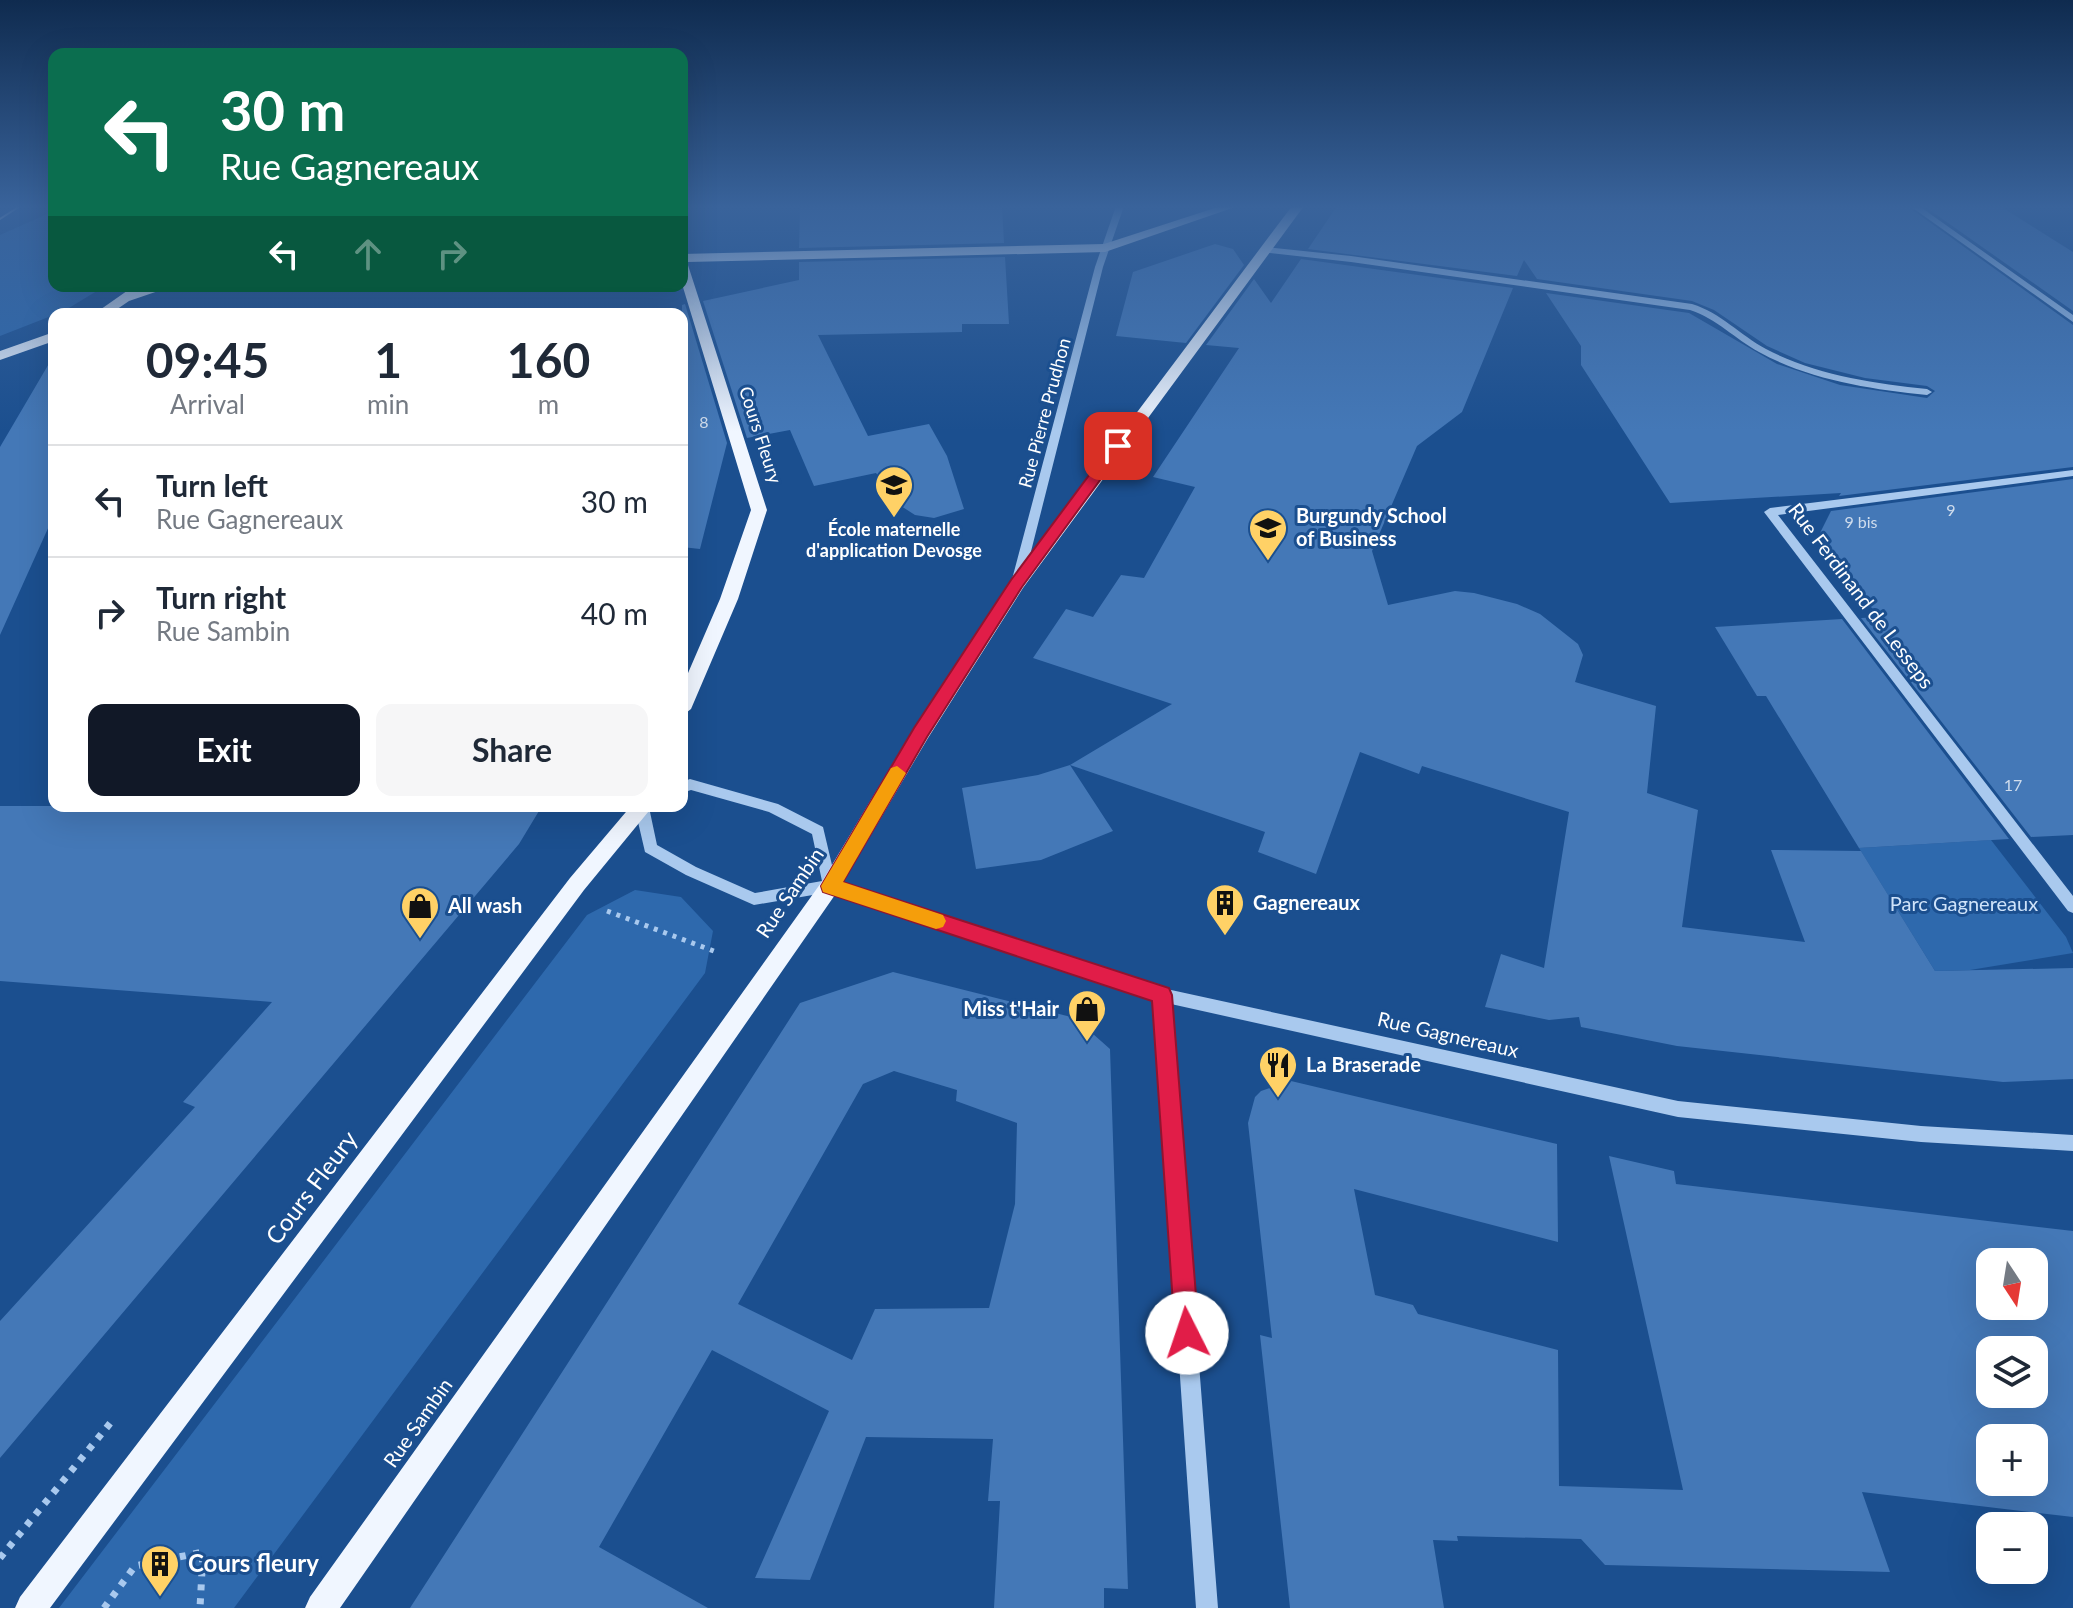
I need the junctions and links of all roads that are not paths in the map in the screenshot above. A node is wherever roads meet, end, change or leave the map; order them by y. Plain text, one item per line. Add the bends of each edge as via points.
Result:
1 (688, 281) edge
2 (1096, 281) edge
3 (1241, 281) edge
4 (1508, 281) edge
5 (2020, 281) edge
6 (135, 292) edge
7 (149, 292) edge
8 (124, 300) junction
9 (111, 308) edge
10 (2073, 319) edge
11 (48, 338) edge
12 (0, 356) edge
13 (1927, 392) dead end
14 (2073, 473) edge
15 (1017, 584) junction
16 (688, 695) edge
17 (688, 785) edge
18 (640, 812) edge
19 (645, 812) edge
20 (830, 886) junction
21 (2073, 907) edge
22 (1162, 995) junction
23 (2073, 1143) edge
24 (31, 1608) edge
25 (321, 1608) edge
26 (1207, 1608) edge

1 - 16 main road, Cours Fleury via 759,510
2 - 15 street, Rue Pierre Prudhon
3 - 15 main road, Rue Sambin
4 - 13 street via 1692,307 1708,312 1764,352 1808,371 1863,385
5 - 10 street
6 - 8 main road
7 - 8 main road
8 - 9 main road
11 - 12 main road
14 - 21 street, Rue Ferdinand de Lesseps via 1770,512
15 - 20 main road, Rue Sambin
17 - 20 street via 773,808 818,831
18 - 24 main road, Cours Fleury via 577,884
19 - 20 street, Rue Gagnereaux via 650,848 754,899
20 - 22 street, Rue Gagnereaux
20 - 25 main road, Rue Sambin
22 - 23 street, Rue Gagnereaux via 1678,1109 1921,1134
22 - 26 street

